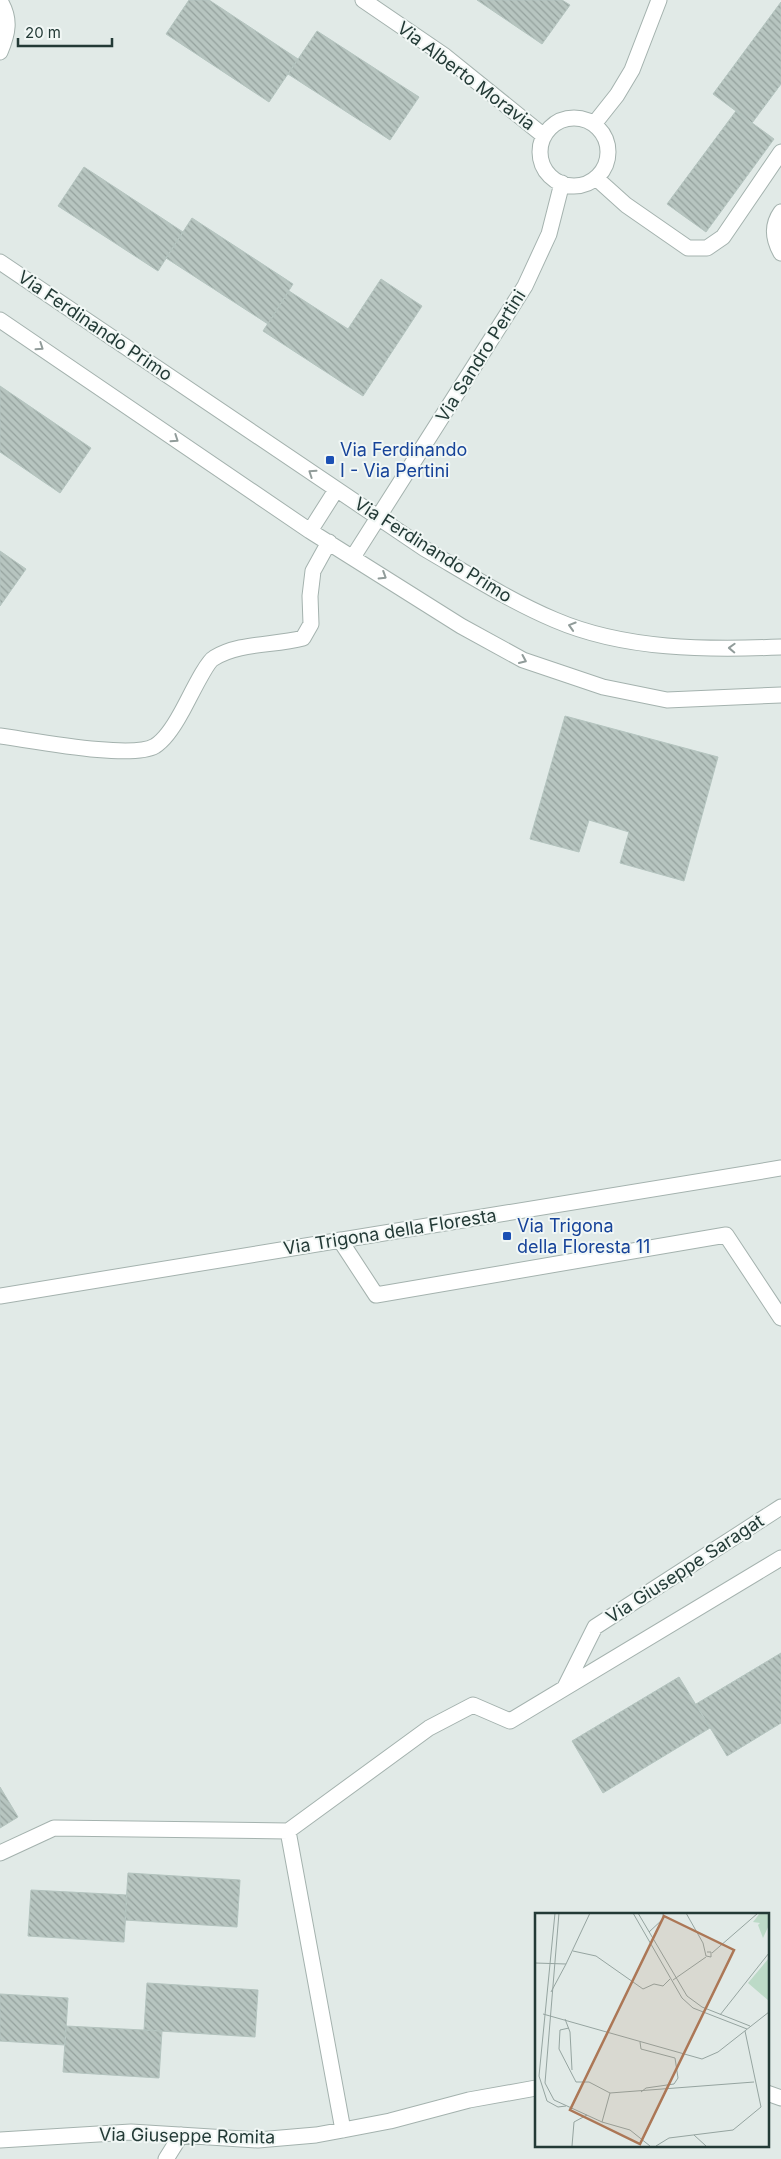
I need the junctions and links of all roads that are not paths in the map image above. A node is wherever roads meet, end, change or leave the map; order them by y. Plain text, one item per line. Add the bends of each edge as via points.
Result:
1 (363, 0) edge
2 (659, 0) edge
3 (0, 1) edge
4 (0, 52) edge
5 (594, 124) junction
6 (544, 136) junction
7 (781, 152) edge
8 (596, 178) junction
9 (562, 184) junction
10 (781, 212) edge
11 (781, 253) edge
12 (0, 262) edge
13 (0, 320) edge
14 (336, 490) junction
15 (378, 518) junction
16 (310, 531) junction
17 (329, 542) junction
18 (353, 557) junction
19 (781, 647) edge
20 (781, 695) edge
21 (0, 736) edge
22 (781, 1168) edge
23 (340, 1240) junction
24 (0, 1296) edge
25 (781, 1318) edge
26 (781, 1507) edge
27 (781, 1558) edge
28 (565, 1688) junction
29 (288, 1832) junction
30 (0, 1853) edge
31 (535, 2088) edge
32 (768, 2093) edge
33 (781, 2098) edge
34 (344, 2130) junction
35 (181, 2135) junction
36 (0, 2140) edge
37 (166, 2159) edge

1 - 6 street, Via Alberto Moravia via 445,56
2 - 5 street via 632,70
3 - 4 street via 8,16 7,35
5 - 6 street via 583,119 560,121
5 - 8 street via 607,141 608,153 606,164
6 - 9 street via 541,159 545,170
7 - 8 street via 722,236 707,248 688,248 626,205
8 - 9 street via 586,184
9 - 15 street, Via Sandro Pertini via 549,234 525,286
10 - 11 street via 773,227 774,242
14 -> 12 street, Via Ferdinando Primo
13 -> 16 street
14 - 15 street, Via Ferdinando Primo
14 - 16 street
15 - 18 street, Via Sandro Pertini
19 -> 15 street, Via Ferdinando Primo via 741,649 615,639 556,621 494,590
16 - 17 street
17 - 18 street
17 - 21 street via 313,571 311,624 303,638 229,650 212,659 174,726 155,746 130,751 96,749
18 -> 20 street via 461,626 523,660 585,681 667,700
22 - 23 street, Via Trigona della Floresta
23 - 24 street, Via Trigona della Floresta
23 - 25 street via 376,1295 726,1235
26 - 28 street, Via Giuseppe Saragat via 595,1627
27 - 28 street
28 - 29 street via 510,1721 473,1705 429,1728
29 - 30 street via 54,1828
29 - 34 street
31 - 34 street, Via Giuseppe Romita via 469,2100
32 - 33 street
34 - 35 street, Via Giuseppe Romita via 316,2136 258,2140
35 - 36 street, Via Giuseppe Romita via 131,2132
35 - 37 street

